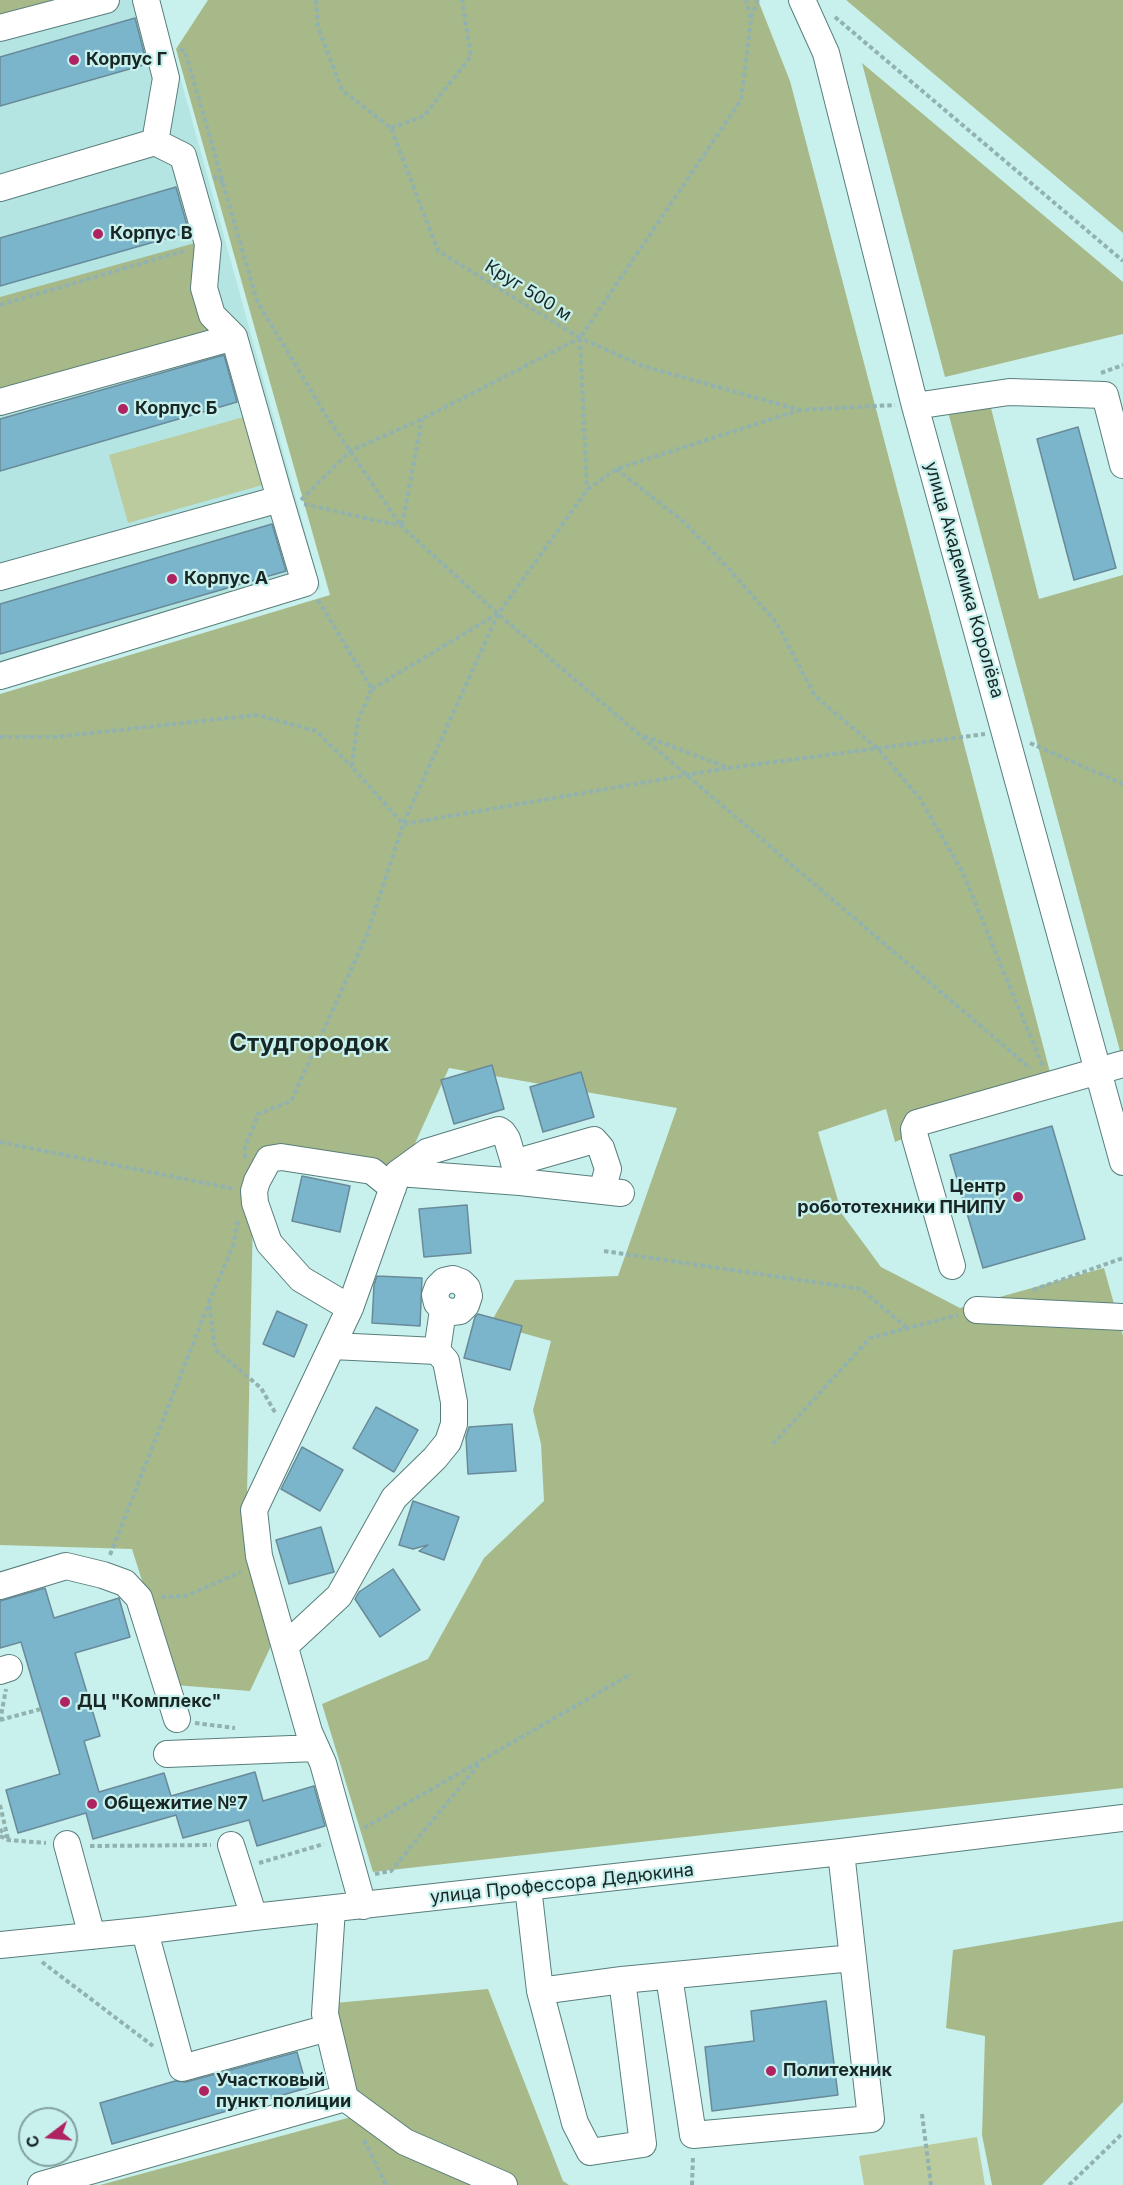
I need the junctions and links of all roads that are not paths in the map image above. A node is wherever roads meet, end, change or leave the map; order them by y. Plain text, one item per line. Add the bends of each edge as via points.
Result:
1 (106, 0) edge
2 (146, 0) edge
3 (802, 0) edge
4 (0, 28) edge
5 (155, 142) junction
6 (0, 188) edge
7 (234, 337) junction
8 (0, 402) edge
9 (908, 406) junction
10 (1123, 465) edge
11 (280, 499) junction
12 (0, 577) edge
13 (0, 676) edge
14 (1123, 1064) edge
15 (1098, 1071) junction
16 (1123, 1162) edge
17 (517, 1172) junction
18 (395, 1181) junction
19 (952, 1266) dead end
20 (350, 1308) junction
21 (443, 1310) dead end
22 (977, 1310) road end
23 (1123, 1317) edge
24 (332, 1346) junction
25 (437, 1352) junction
26 (0, 1586) edge
27 (285, 1646) junction
28 (177, 1719) dead end
29 (316, 1748) junction
30 (167, 1754) dead end
31 (1123, 1818) edge
32 (67, 1844) road end
33 (231, 1845) road end
34 (841, 1852) junction
35 (528, 1887) junction
36 (363, 1906) junction
37 (332, 1909) junction
38 (254, 1917) junction
39 (149, 1930) junction
40 (92, 1936) junction
41 (0, 1945) edge
42 (853, 1958) junction
43 (669, 1976) junction
44 (622, 1980) junction
45 (540, 1991) junction
46 (328, 2028) junction
47 (345, 2098) junction
48 (41, 2185) edge
49 (504, 2185) edge

1 - 4 street
2 - 5 street via 166,78
3 - 9 street, улица Академика Королёва via 826,53
5 - 6 street
5 - 7 street via 183,156 208,244 204,288 212,315
7 - 8 street
7 - 11 street
9 - 10 street via 1009,392 1105,395
9 - 15 street, улица Академика Королёва via 1006,735
11 - 12 street
11 - 13 street via 305,583
14 - 15 street
15 - 16 street, улица Академика Королёва
15 - 19 street via 917,1123 914,1130
17 - 17 street via 612,1192 601,1148 594,1140
17 - 18 street
17 - 18 street via 507,1139 499,1130 427,1152
18 - 20 street
18 - 20 street via 372,1171 281,1157 269,1159 257,1181 255,1203 269,1243 301,1279
20 - 24 street
21 - 25 street
22 - 23 street
24 - 25 street
24 - 27 street via 254,1510 261,1561
25 - 27 street via 446,1361 454,1402 454,1424 448,1442 394,1498 339,1596
26 - 28 street via 66,1566 125,1583 139,1598
27 - 29 street
29 - 30 street
29 - 36 street
31 - 34 street, улица Профессора Дедюкина
32 - 40 street
33 - 38 street
34 - 35 street, улица Профессора Дедюкина
34 - 42 street
35 - 36 street, улица Профессора Дедюкина
35 - 45 street
36 - 37 street, улица Профессора Дедюкина
37 - 38 street, улица Профессора Дедюкина
37 - 46 street via 325,2014
38 - 39 street, улица Профессора Дедюкина
39 - 40 street, улица Профессора Дедюкина
39 - 46 street via 148,1943 182,2068
40 - 41 street, улица Профессора Дедюкина
42 - 43 street
42 - 43 street via 871,2119 693,2135
43 - 44 street
44 - 45 street
44 - 45 street via 643,2144 590,2152 575,2123
46 - 47 street
47 - 48 street
47 - 49 street via 405,2142

